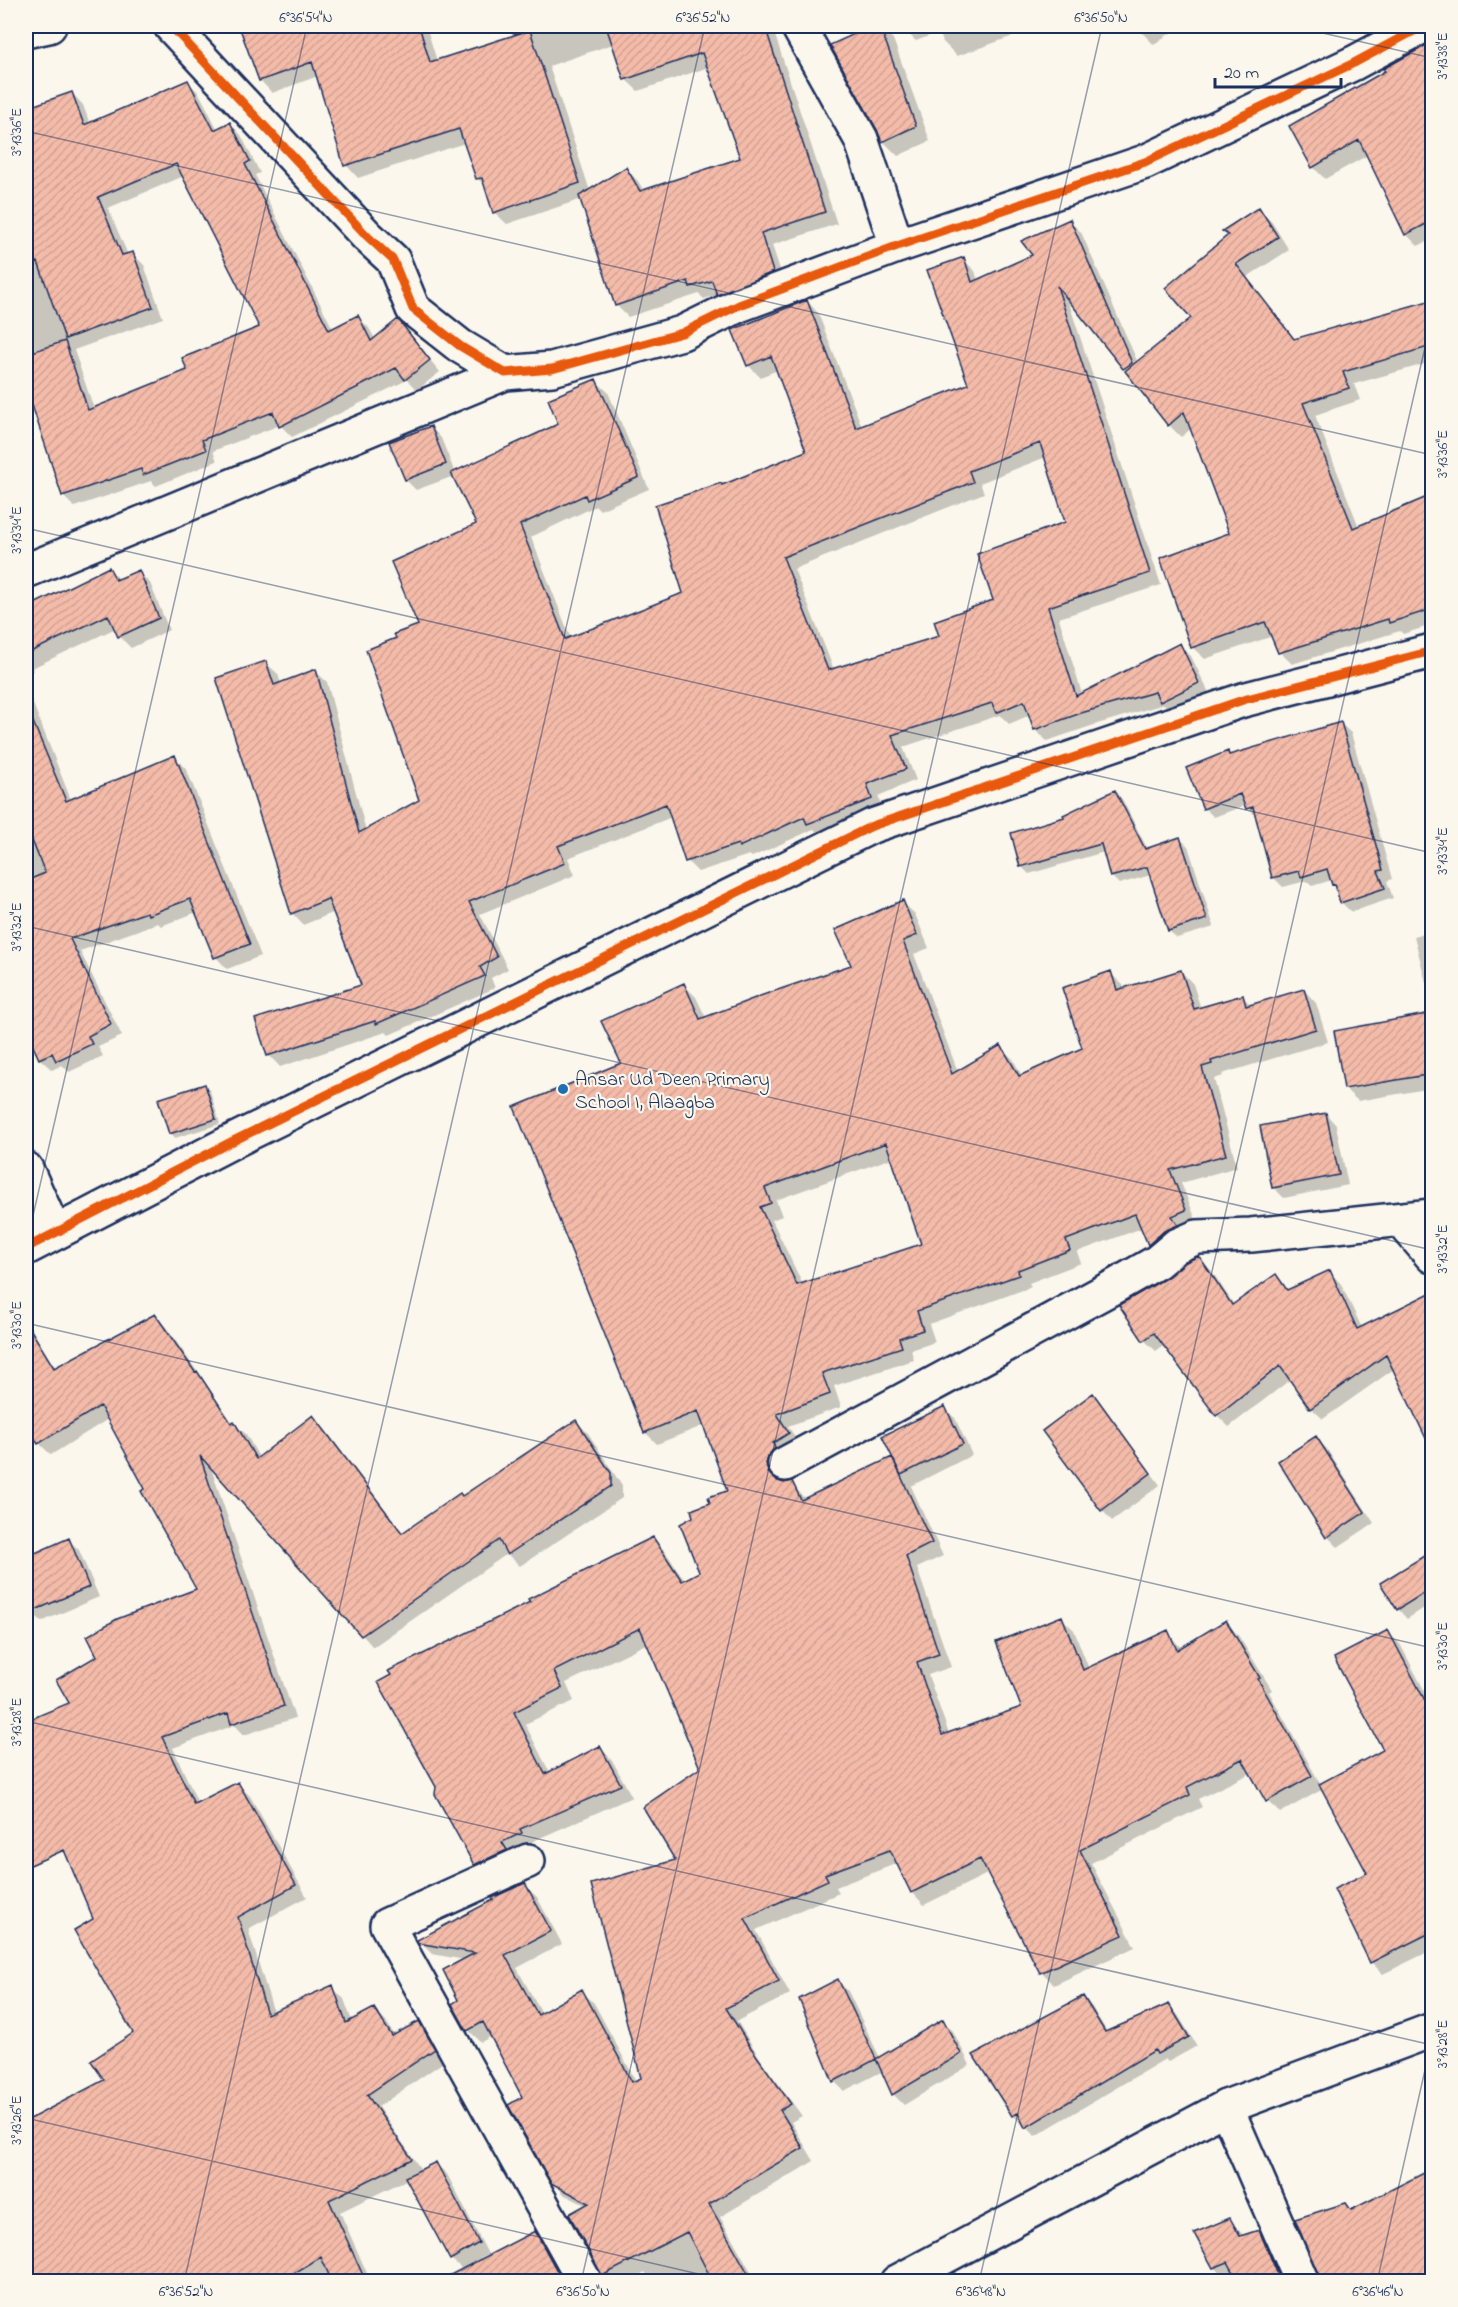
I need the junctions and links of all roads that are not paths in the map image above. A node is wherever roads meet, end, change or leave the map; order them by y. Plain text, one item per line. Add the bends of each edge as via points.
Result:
1 (49, 26) edge
2 (171, 26) edge
3 (798, 26) edge
4 (1423, 26) edge
5 (26, 31) edge
6 (897, 246) junction
7 (505, 373) junction
8 (26, 571) edge
9 (1432, 651) edge
10 (26, 1168) edge
11 (1420, 1217) edge
12 (54, 1233) junction
13 (26, 1248) edge
14 (1432, 1256) edge
15 (785, 1464) dead end
16 (528, 1861) dead end
17 (1432, 2030) edge
18 (1226, 2107) junction
19 (585, 2282) edge
20 (897, 2282) edge
21 (1302, 2282) edge

1 - 5 street
2 - 7 street via 393,260 413,309 460,346
3 - 6 street via 861,139
4 - 6 street via 1145,162
6 - 7 street via 739,305 682,333 552,369
7 - 8 street
9 - 12 street via 1244,700 872,826
10 - 12 street
11 - 14 street via 1408,1228
11 - 15 street via 1197,1237
12 - 13 street
16 - 19 street via 387,1925
17 - 18 street
18 - 20 street
18 - 21 street

